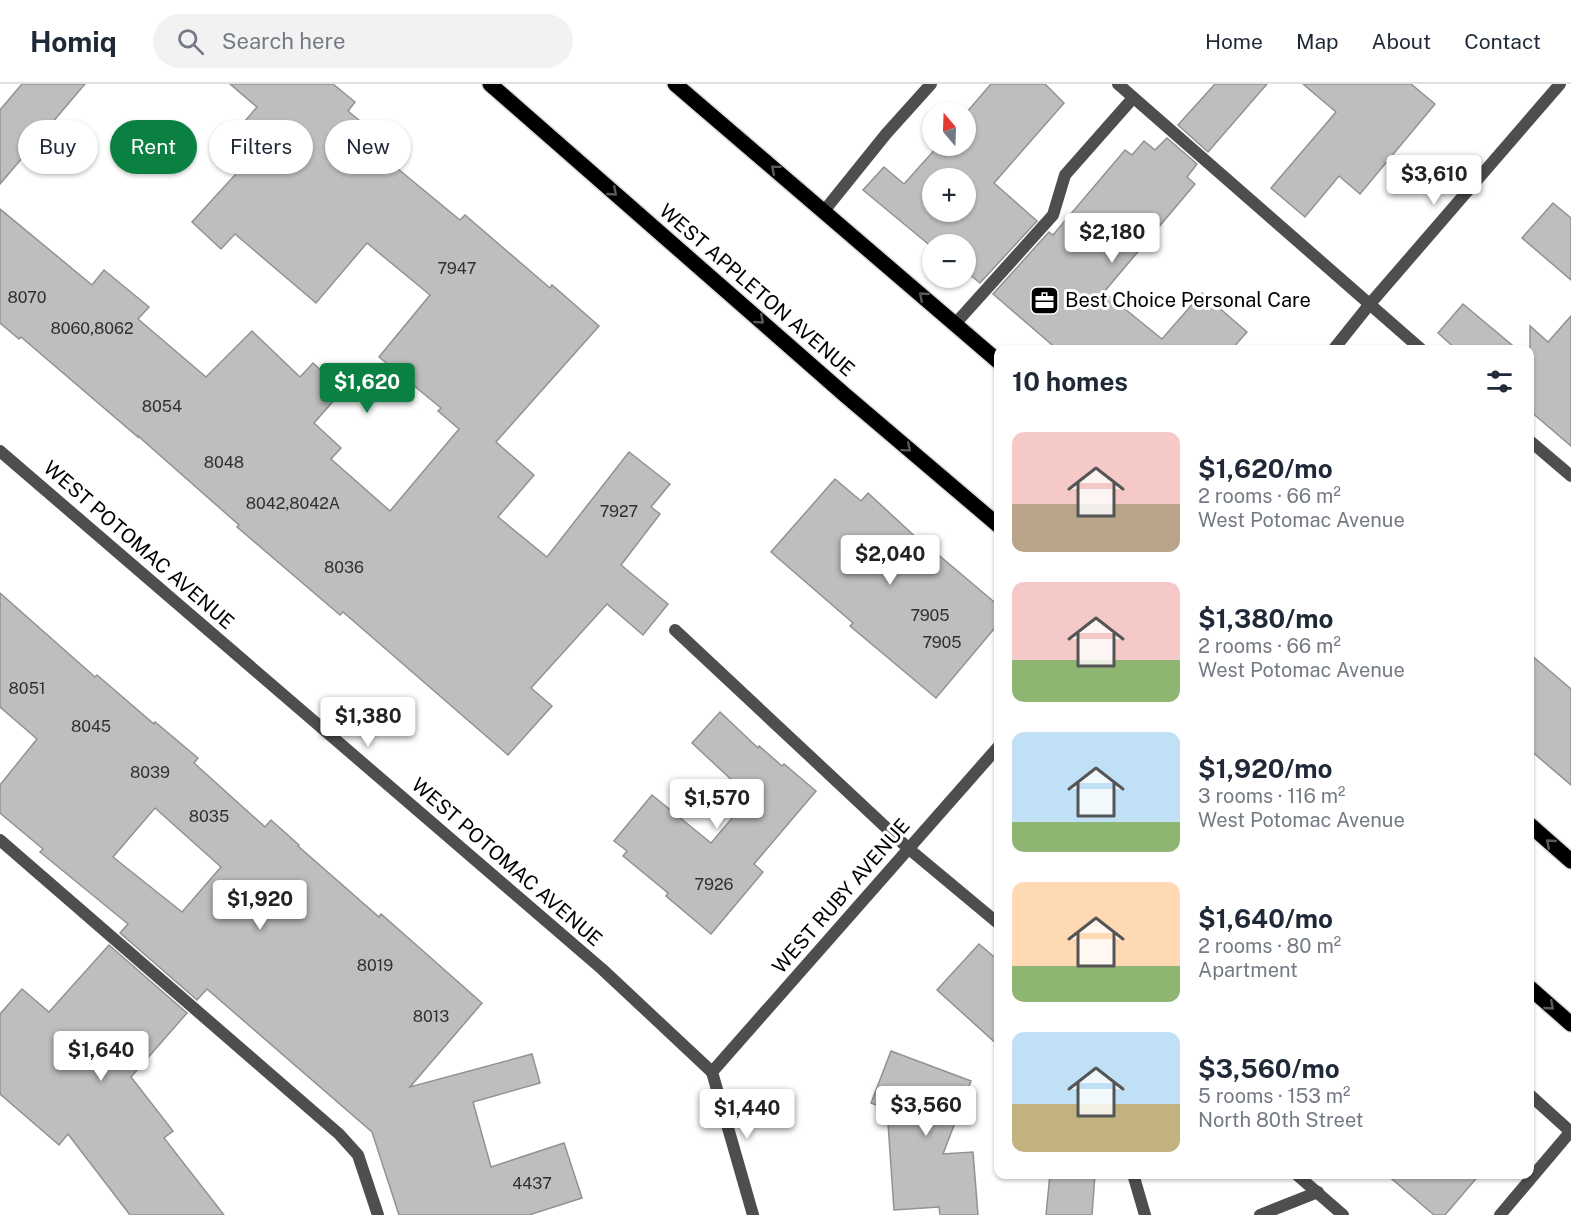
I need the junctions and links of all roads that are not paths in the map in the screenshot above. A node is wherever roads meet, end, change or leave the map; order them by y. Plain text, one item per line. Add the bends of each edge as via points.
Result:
1 (490, 84) edge
2 (675, 84) edge
3 (931, 84) edge
4 (1118, 84) edge
5 (1560, 84) edge
6 (1133, 98) junction
7 (824, 211) junction
8 (1369, 305) junction
9 (955, 324) junction
10 (1337, 345) edge
11 (1416, 345) edge
12 (994, 358) edge
13 (1534, 444) edge
14 (0, 451) edge
15 (1571, 476) edge
16 (994, 522) edge
17 (675, 630) dead end
18 (994, 752) edge
19 (1534, 829) edge
20 (0, 840) edge
21 (909, 849) junction
22 (1571, 861) edge
23 (994, 920) edge
24 (1534, 992) edge
25 (1571, 1024) edge
26 (712, 1072) junction
27 (1534, 1099) edge
28 (1571, 1132) edge
29 (1534, 1175) edge
30 (1134, 1179) edge
31 (1302, 1179) edge
32 (1531, 1179) edge
33 (1317, 1192) junction
34 (378, 1215) edge
35 (753, 1215) edge
36 (1145, 1215) edge
37 (1260, 1215) edge
38 (1343, 1215) edge
39 (1500, 1215) edge

1 -> 16 main road, WEST APPLETON AVENUE
7 -> 2 main road
3 - 7 street
4 - 6 street
5 - 8 street
6 - 8 street
6 - 9 street via 1065,175 1053,215
9 -> 7 main road
8 - 10 street
8 - 11 street
9 - 12 main road
13 - 15 street
14 - 26 street, WEST POTOMAC AVENUE via 602,969
17 - 21 street
18 - 21 street, WEST RUBY AVENUE
22 -> 19 main road
20 - 34 street via 339,1134 358,1155
21 - 23 street
21 - 26 street, WEST RUBY AVENUE
24 -> 25 main road
26 - 35 street
27 - 28 street
28 - 29 street
30 - 36 street
31 - 33 street
32 - 39 street
33 - 37 street
33 - 38 street

